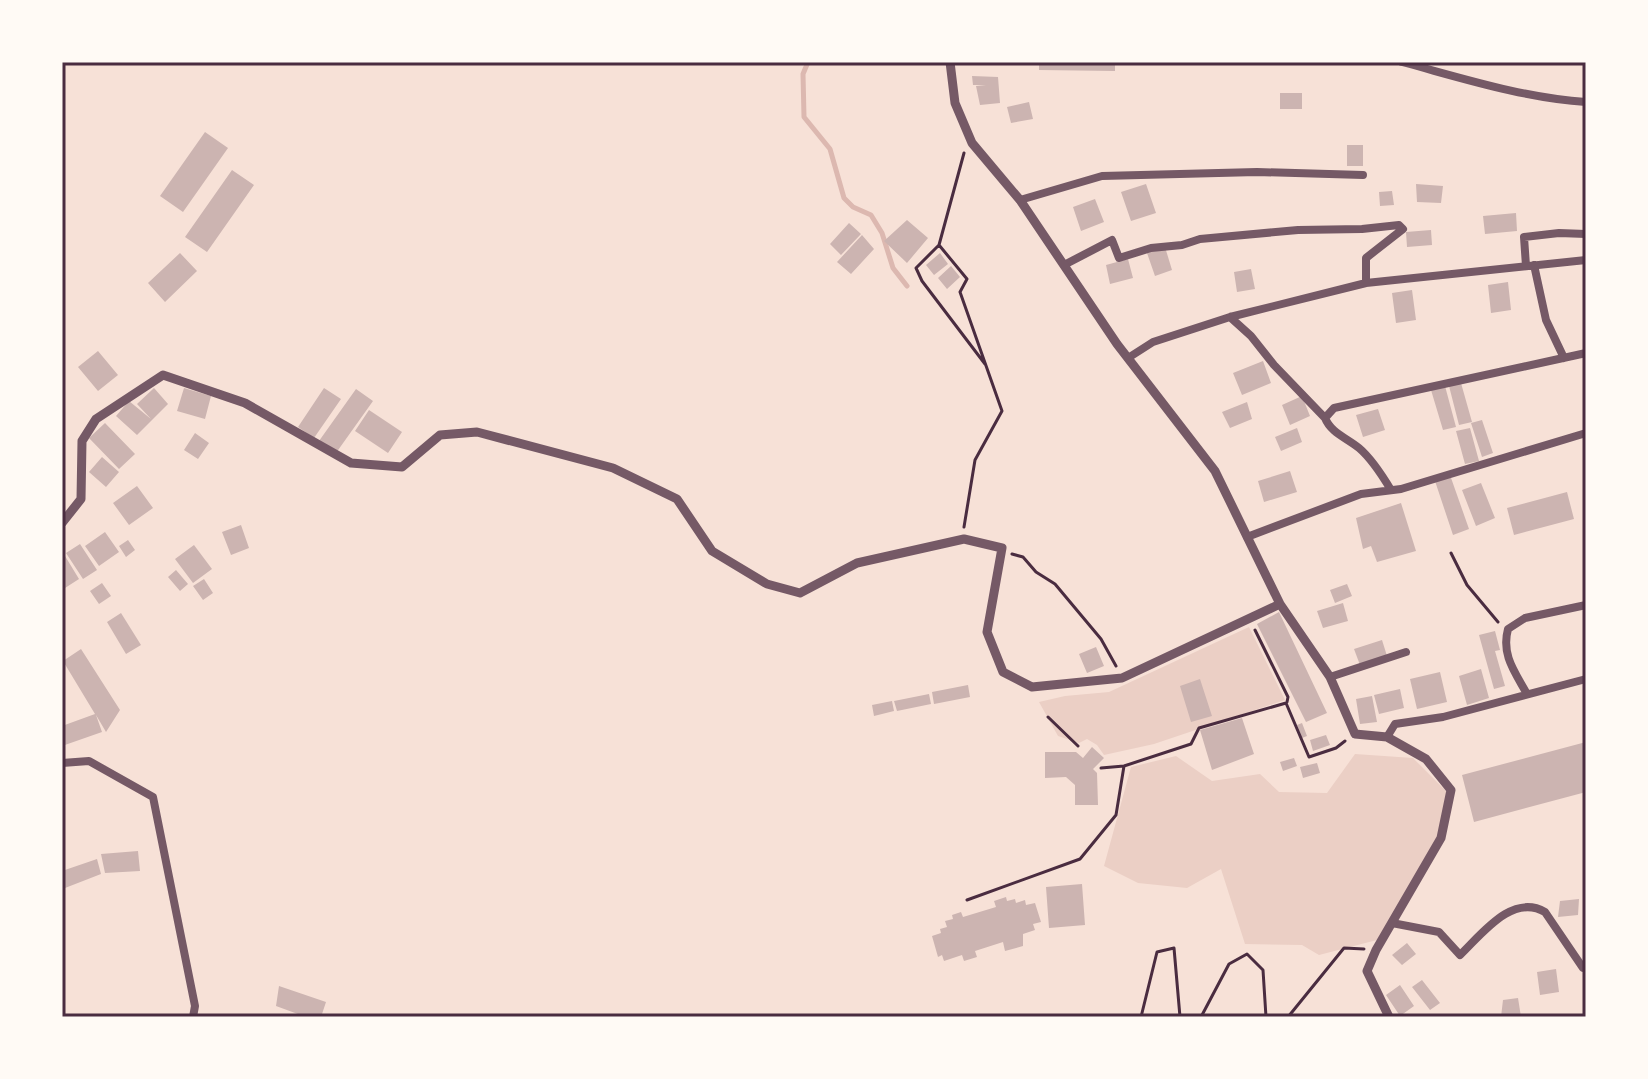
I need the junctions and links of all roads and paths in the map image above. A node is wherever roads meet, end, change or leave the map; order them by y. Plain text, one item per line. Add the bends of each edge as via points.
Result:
1 (950, 62) edge
2 (1402, 62) edge
3 (1586, 102) edge
4 (972, 143) junction
5 (1363, 175) dead end
6 (1020, 200) junction
7 (1586, 234) edge
8 (939, 245) junction
9 (1586, 260) edge
10 (1064, 265) junction
11 (1530, 266) junction
12 (1366, 283) junction
13 (1230, 317) junction
14 (1586, 353) edge
15 (1128, 358) junction
16 (1564, 358) junction
17 (987, 367) junction
18 (1325, 418) junction
19 (1586, 433) edge
20 (1391, 490) junction
21 (62, 523) edge
22 (1247, 537) junction
23 (964, 539) junction
24 (1002, 548) junction
25 (1451, 553) dead end
26 (1280, 604) junction
27 (1586, 605) edge
28 (1250, 619) junction
29 (1508, 629) junction
30 (1406, 652) dead end
31 (1330, 677) junction
32 (1122, 678) junction
33 (1586, 679) edge
34 (1527, 694) junction
35 (1286, 703) junction
36 (1048, 717) dead end
37 (1355, 734) junction
38 (1387, 737) junction
39 (1078, 746) dead end
40 (62, 763) edge
41 (1124, 766) junction
42 (1101, 768) dead end
43 (967, 900) dead end
44 (1392, 923) junction
45 (1376, 950) junction
46 (1586, 968) edge
47 (193, 1017) edge
48 (1141, 1017) edge
49 (1180, 1017) edge
50 (1201, 1017) edge
51 (1266, 1017) edge
52 (1288, 1017) edge
53 (1389, 1017) edge

1 - 4 street via 955,103
2 - 3 street via 1525,93
4 - 6 street
4 - 8 path via 961,155
5 - 6 street via 1102,176
6 - 10 street
7 - 11 street via 1524,237
8 - 17 path via 967,279 960,292
8 - 17 path via 916,268
9 - 11 street
10 - 12 street via 1112,240 1119,258 1200,239 1399,225 1403,229 1366,258
10 - 15 street
11 - 12 street
11 - 16 street
12 - 13 street
13 - 15 street via 1153,342
13 - 18 street
14 - 16 street
15 - 22 street via 1215,471
16 - 18 street via 1373,398 1334,408
17 - 23 path via 1002,411 975,460
18 - 20 street via 1360,449
19 - 20 street
20 - 22 street via 1361,494
21 - 23 street via 81,499 82,441 96,419 163,375 245,403 351,463 402,467 440,435 477,432 613,468 677,499 712,551 767,584 800,593 857,563
22 - 26 street
23 - 24 street
24 - 32 path via 1023,557 1055,584 1101,639
24 - 32 street via 987,632 1003,672 1032,687
25 - 29 path via 1467,585
26 - 28 street
26 - 31 street
27 - 29 street via 1525,618
28 - 32 street
28 - 35 path via 1288,697
29 - 34 street via 1507,658
30 - 31 street
31 - 37 street
33 - 34 street
34 - 38 street via 1395,724
35 - 37 path via 1309,757 1336,748
35 - 41 path via 1199,728 1191,744
36 - 39 path
37 - 38 street
38 - 44 street via 1426,759 1451,790 1441,838
40 - 47 street via 89,761 153,797
41 - 42 path
41 - 43 path via 1116,815 1080,859
44 - 45 street
44 - 46 street via 1439,932 1460,955 1506,912 1536,907
45 - 52 path via 1344,948
45 - 53 street via 1367,971
48 - 49 path via 1157,952 1174,948
50 - 51 path via 1229,964 1247,954 1263,970

